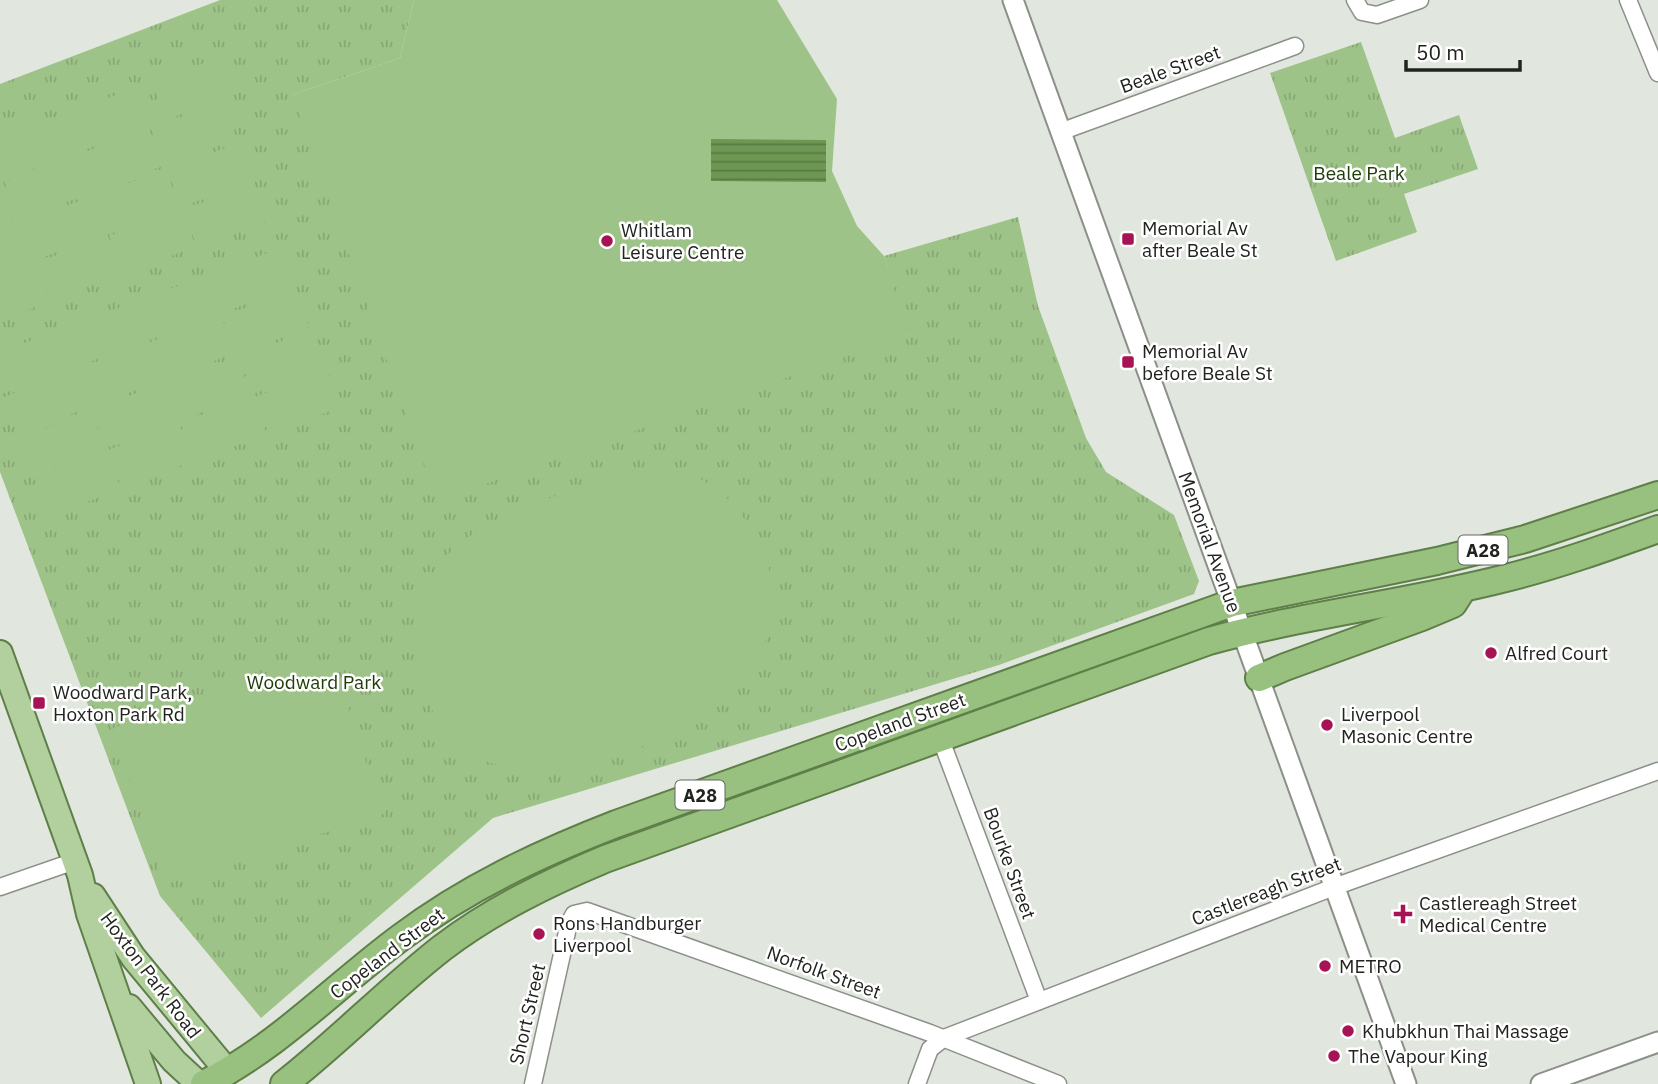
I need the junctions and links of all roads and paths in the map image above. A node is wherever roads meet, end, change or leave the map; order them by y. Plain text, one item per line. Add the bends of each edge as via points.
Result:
1 (1013, 0) edge
2 (1355, 0) edge
3 (1420, 0) edge
4 (1628, 0) edge
5 (1295, 46) dead end
6 (1658, 73) edge
7 (1060, 132) junction
8 (1658, 495) edge
9 (1658, 529) edge
10 (1460, 588) junction
11 (1232, 603) junction
12 (1243, 632) junction
13 (0, 653) edge
14 (1259, 678) junction
15 (941, 740) junction
16 (1658, 771) edge
17 (78, 868) junction
18 (0, 887) edge
19 (1334, 887) junction
20 (574, 914) joint
21 (104, 960) junction
22 (1039, 1001) junction
23 (944, 1038) junction
24 (1658, 1042) edge
25 (326, 1051) junction
26 (1397, 1059) junction
27 (233, 1078) edge
28 (148, 1084) edge
29 (202, 1084) edge
30 (284, 1084) edge
31 (309, 1084) edge
32 (533, 1084) edge
33 (917, 1084) edge
34 (1058, 1084) edge
35 (1397, 1084) edge
36 (1406, 1084) edge
37 (1541, 1084) edge

1 - 7 street, Memorial Avenue
2 - 3 street via 1362,12 1377,15
4 - 6 street
5 - 7 street, Beale Street
7 - 11 street, Memorial Avenue
8 - 11 highway, Copeland Street / A28 via 1525,539
9 - 10 highway, Copeland Street / A28 via 1581,558
10 - 12 highway, Copeland Street / A28
10 - 14 highway via 1453,604
11 - 12 street, Memorial Avenue
11 - 27 highway, Copeland Street / A28 via 544,852 496,876 403,936
12 - 14 street, Memorial Avenue
12 - 15 highway, Copeland Street / A28
13 - 17 main road, Hoxton Park Road
14 - 19 street, Memorial Avenue
15 - 22 street, Bourke Street
15 - 25 highway, Copeland Street / A28 via 550,882 444,947
16 - 19 street, Castlereagh Street
17 - 18 street
17 - 21 main road, Hoxton Park Road
17 - 27 main road, Hoxton Park Road via 133,957
19 - 22 street, Castlereagh Street
19 - 26 street, Memorial Avenue
20 - 23 street, Norfolk Street via 587,911
20 - 32 street, Short Street
21 - 28 main road, Hoxton Park Road
21 - 29 main road, Hoxton Park Road via 134,1013 174,1061
22 - 23 street, Castlereagh Street
23 - 33 street via 930,1049
23 - 34 street, Norfolk Street
24 - 37 street
25 - 30 highway, Copeland Street / A28
25 - 31 highway
26 - 35 street
26 - 36 street, Memorial Avenue
27 - 29 highway, Copeland Street / A28

